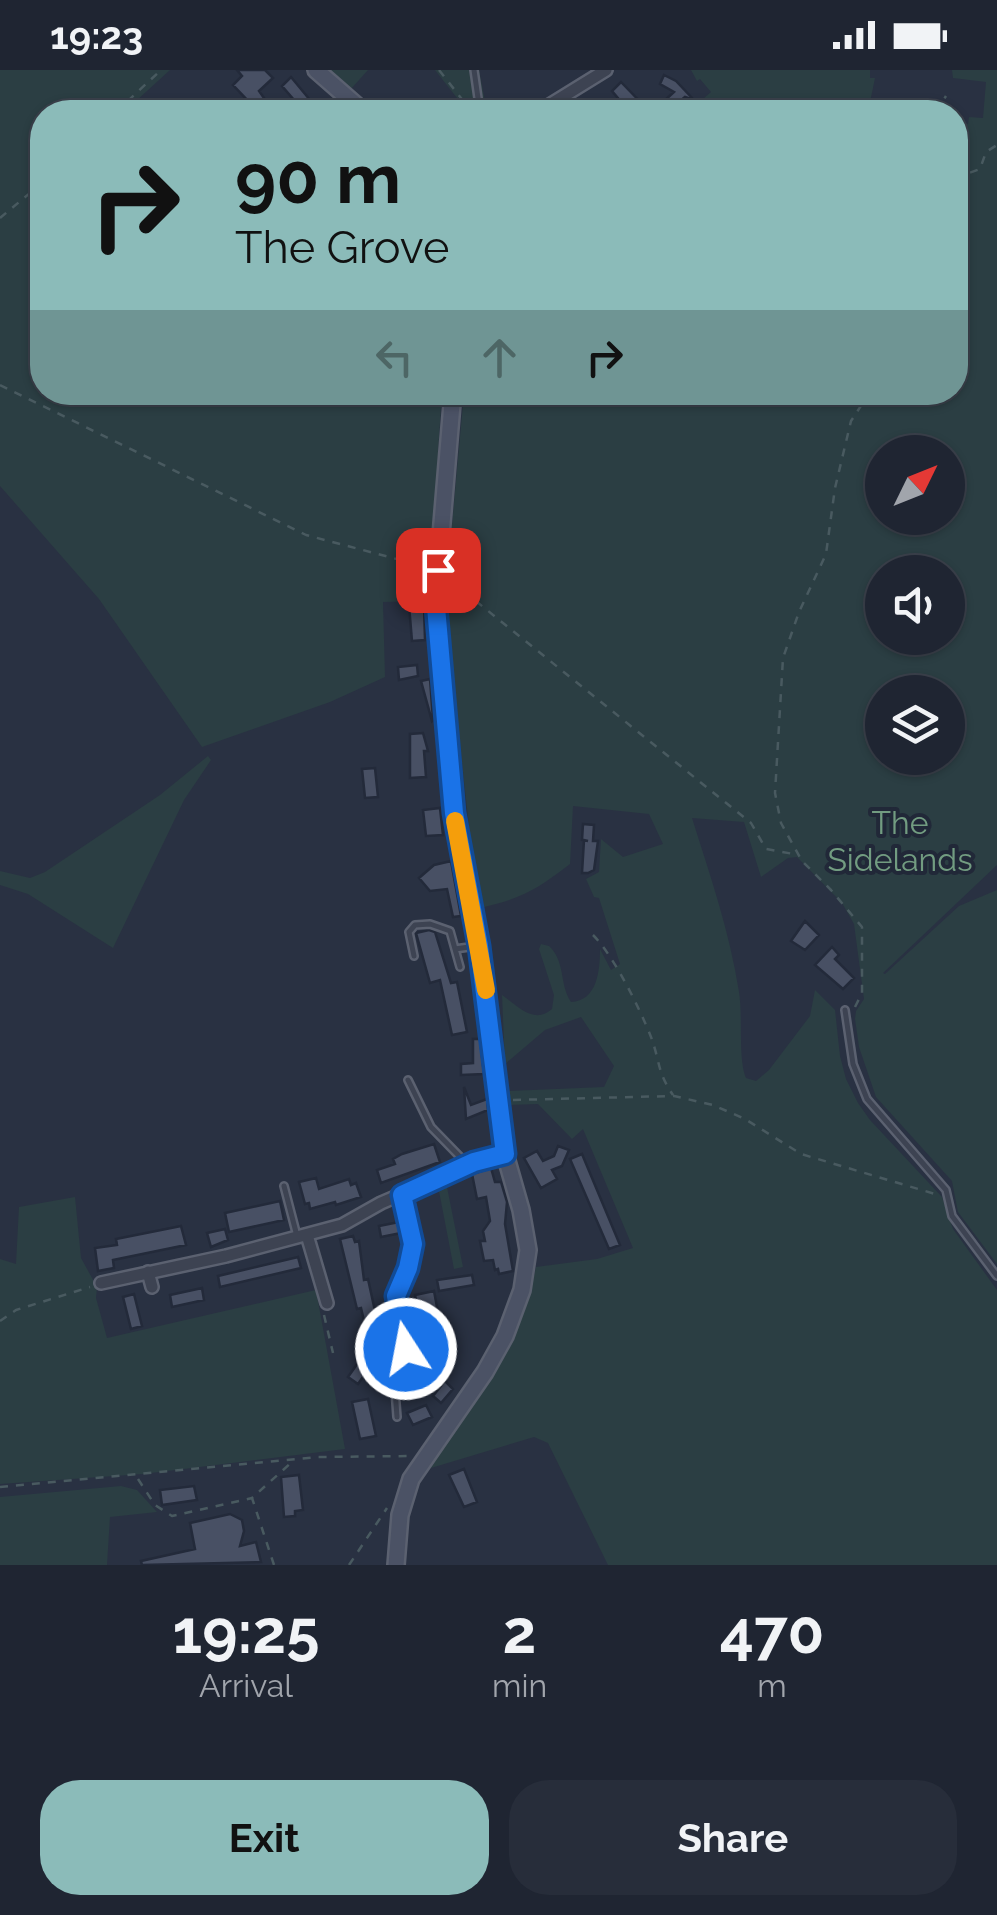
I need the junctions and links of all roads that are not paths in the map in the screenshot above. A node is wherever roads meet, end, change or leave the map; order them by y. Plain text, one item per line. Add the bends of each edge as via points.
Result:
1 (316, 70) edge
2 (474, 70) edge
3 (606, 70) edge
4 (350, 100) edge
5 (478, 100) edge
6 (557, 100) edge
7 (452, 405) edge
8 (479, 946) junction
9 (454, 949) junction
10 (414, 956) dead end
11 (460, 967) dead end
12 (845, 1010) dead end
13 (408, 1080) dead end
14 (505, 1154) junction
15 (468, 1165) junction
16 (284, 1186) dead end
17 (402, 1195) junction
18 (302, 1236) junction
19 (148, 1272) junction
20 (997, 1276) edge
21 (101, 1283) road end
22 (152, 1288) dead end
23 (329, 1296) road end
24 (394, 1390) joint
25 (397, 1417) dead end
26 (396, 1565) edge

1 - 4 main road
2 - 5 lane
3 - 6 street
7 - 8 main road via 436,607 454,813
8 - 9 lane
8 - 14 main road
9 - 10 lane via 450,931 415,925 409,932
9 - 11 lane
12 - 20 lane via 853,1064 867,1099 946,1190 952,1216
13 - 15 lane via 430,1127
14 - 15 street
14 - 26 main road via 526,1231 522,1290 497,1352 404,1497
15 - 17 street
16 - 18 lane
17 - 18 street
17 - 24 street via 413,1244 396,1296 410,1373
18 - 19 street
18 - 23 street
19 - 21 street
19 - 22 street
24 - 25 lane

